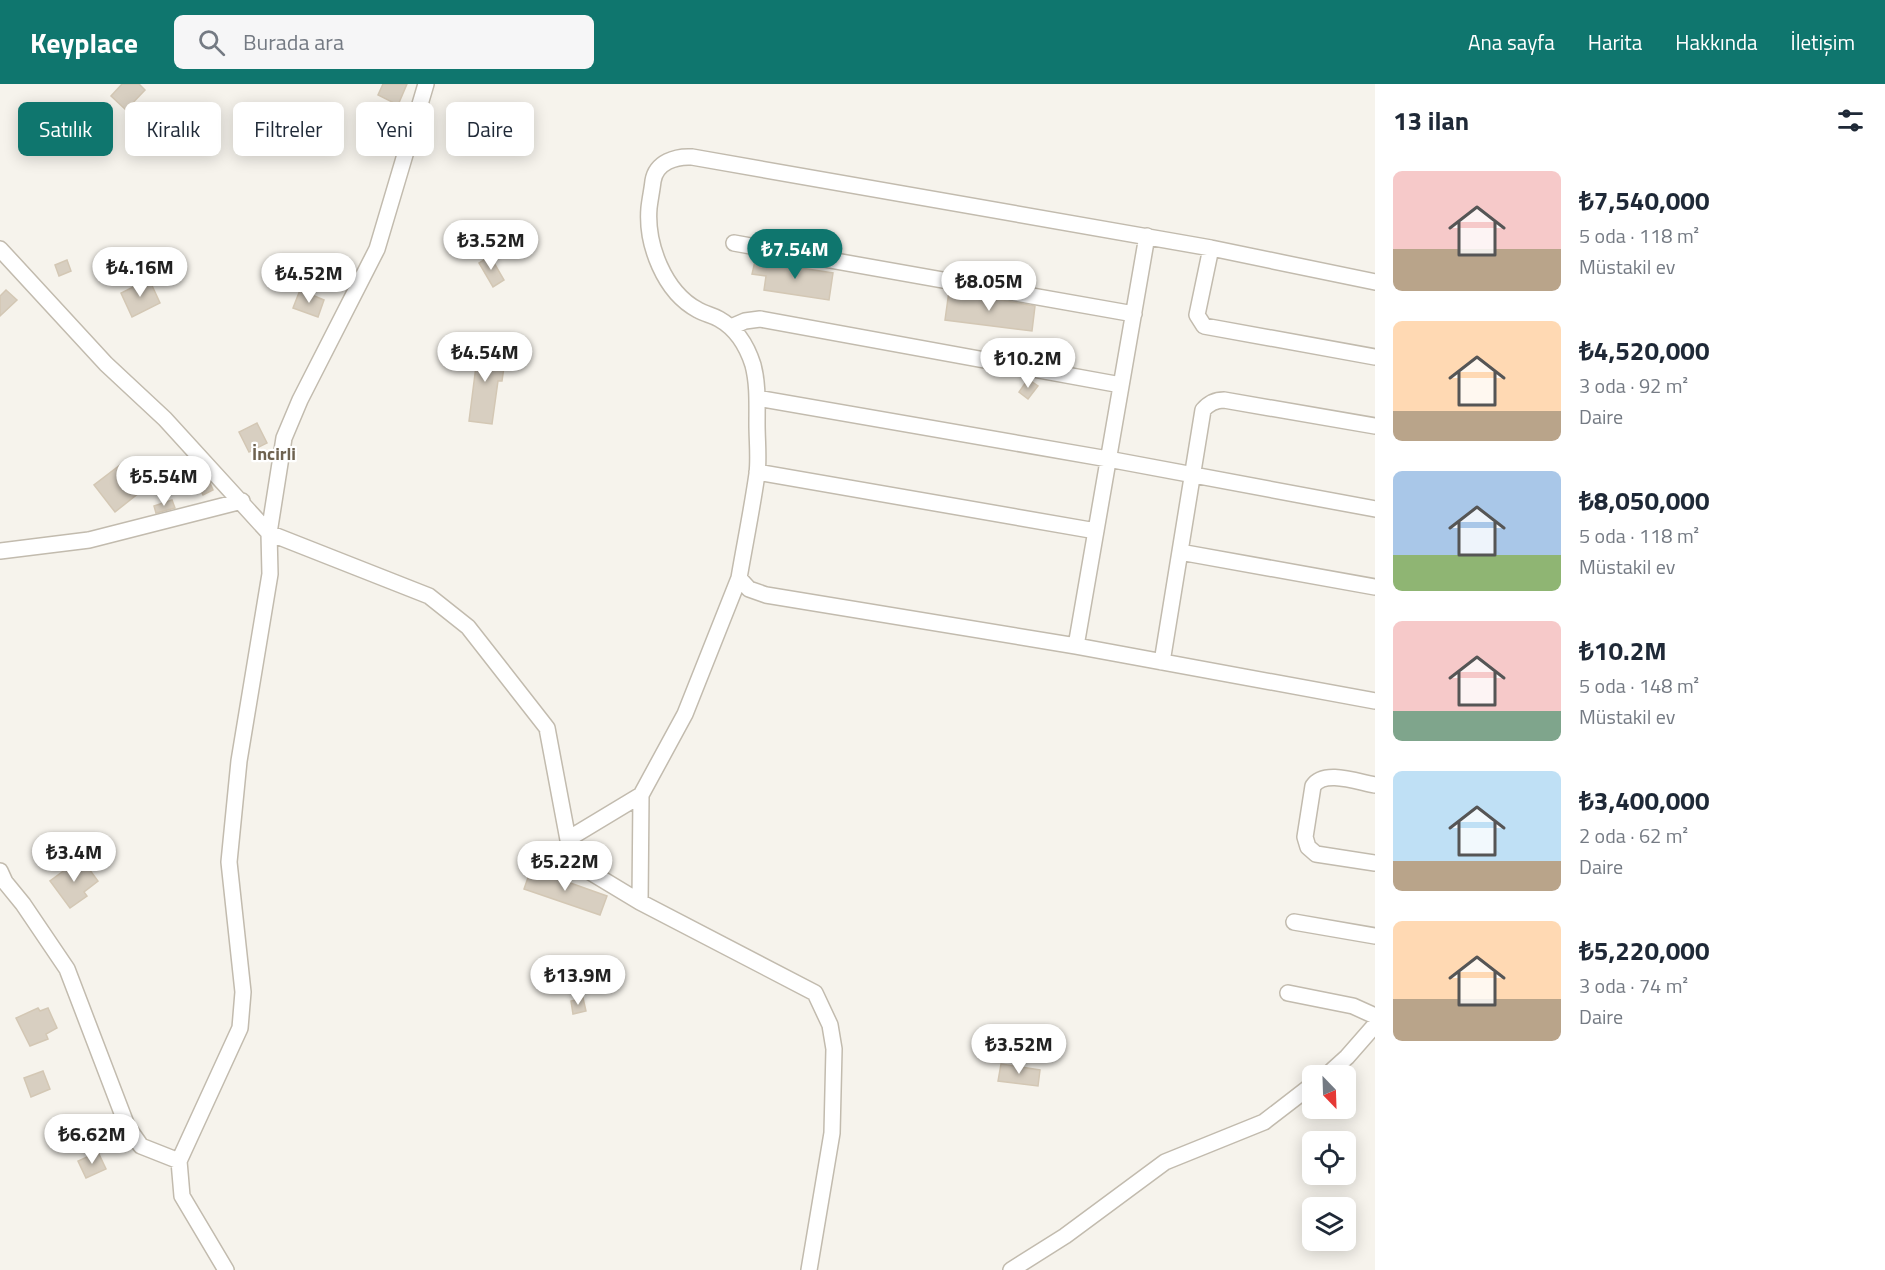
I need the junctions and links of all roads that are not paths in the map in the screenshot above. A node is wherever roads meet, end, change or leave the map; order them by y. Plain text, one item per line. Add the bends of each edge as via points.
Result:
1 (426, 84) edge
2 (1147, 236) junction
3 (734, 243) dead end
4 (1211, 248) junction
5 (0, 249) edge
6 (1375, 282) edge
7 (1134, 314) junction
8 (731, 327) junction
9 (1375, 357) edge
10 (1121, 385) junction
11 (758, 398) junction
12 (1375, 426) edge
13 (1108, 459) junction
14 (757, 472) junction
15 (1193, 475) junction
16 (242, 501) junction
17 (1375, 510) edge
18 (1096, 531) junction
19 (269, 533) junction
20 (0, 550) edge
21 (1180, 552) junction
22 (739, 578) junction
23 (1375, 587) edge
24 (1076, 646) junction
25 (1162, 662) junction
26 (1375, 701) edge
27 (1375, 785) edge
28 (641, 795) junction
29 (568, 839) junction
30 (1375, 863) edge
31 (0, 871) edge
32 (640, 902) junction
33 (1294, 922) dead end
34 (1375, 936) edge
35 (1288, 993) dead end
36 (1375, 1016) edge
37 (1375, 1025) edge
38 (1338, 1065) edge
39 (1302, 1093) edge
40 (179, 1161) junction
41 (226, 1270) edge
42 (809, 1270) edge
43 (1011, 1270) edge

1 - 19 street via 377,249 300,400 285,438
2 - 4 street
2 - 7 street
2 - 8 street via 681,156 660,167 654,175 649,208 652,242 672,287 684,300
3 - 7 street
4 - 6 street
4 - 9 street via 1197,315 1204,326
5 - 16 street via 106,364 165,419
7 - 10 street
8 - 10 street via 760,319
8 - 11 street via 740,336 752,364
10 - 13 street
11 - 13 street
11 - 14 street
12 - 15 street via 1218,400 1203,410
13 - 15 street
13 - 18 street
14 - 18 street
14 - 22 street
15 - 17 street
15 - 21 street
16 - 19 street
16 - 20 street via 89,540
18 - 24 street
19 - 29 street via 429,596 468,627 547,728
19 - 40 street via 270,574 239,761 228,862 243,992 240,1028
21 - 23 street
21 - 25 street
22 - 24 street via 757,594
22 - 28 street via 685,714
24 - 25 street
25 - 26 street
27 - 30 street via 1329,777 1318,780 1313,786 1305,837 1316,854
28 - 29 street
28 - 32 street
29 - 32 street via 572,861
31 - 40 street via 67,969 127,1126 141,1146
32 - 42 street via 815,993 830,1025 834,1049 832,1133
33 - 34 street
35 - 36 street via 1353,1006
37 - 38 street
39 - 43 street via 1264,1122 1165,1162 1065,1236
40 - 41 street via 182,1196

